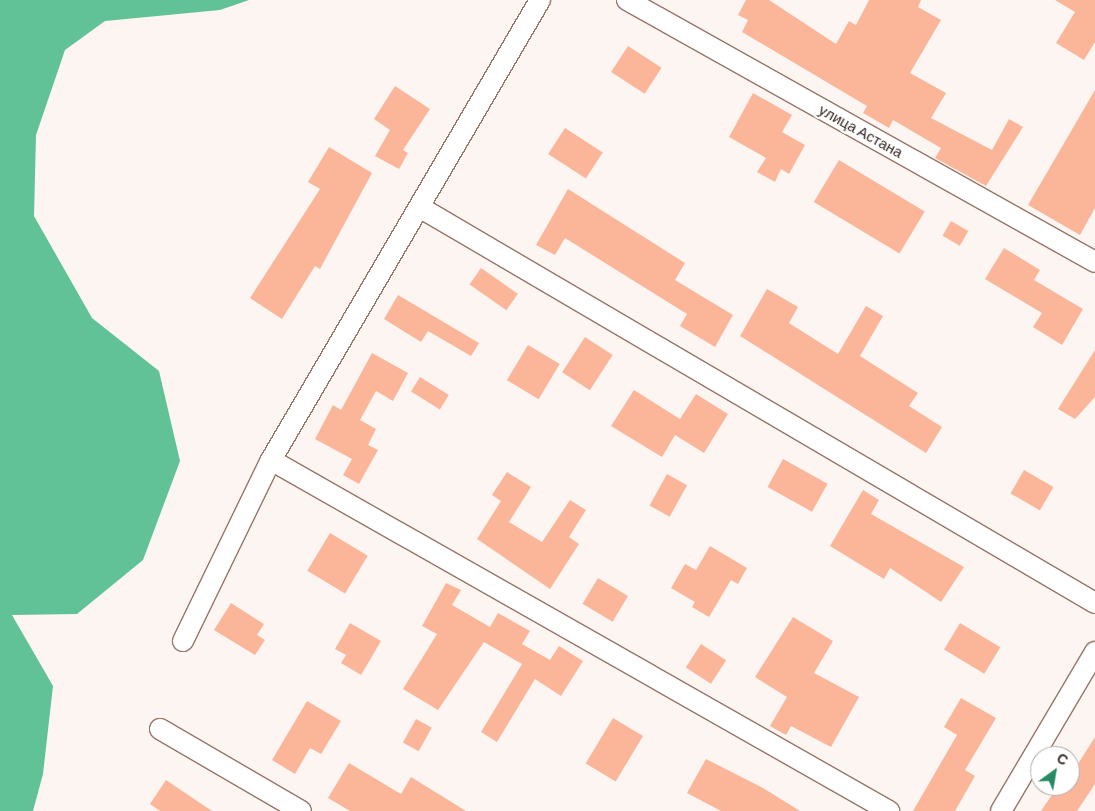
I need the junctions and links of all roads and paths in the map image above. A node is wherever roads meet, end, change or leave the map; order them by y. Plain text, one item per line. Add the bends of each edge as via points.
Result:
1 (540, 0) edge
2 (627, 0) edge
3 (421, 208) junction
4 (1095, 262) edge
5 (271, 460) junction
6 (1095, 603) edge
7 (182, 641) dead end
8 (1095, 652) edge
9 (160, 730) dead end
10 (301, 811) edge
11 (888, 811) edge
12 (1001, 811) edge

1 - 3 street
2 - 4 street, улица Астана
3 - 5 street
3 - 6 street
5 - 7 street
5 - 11 street
8 - 12 street
9 - 10 street

